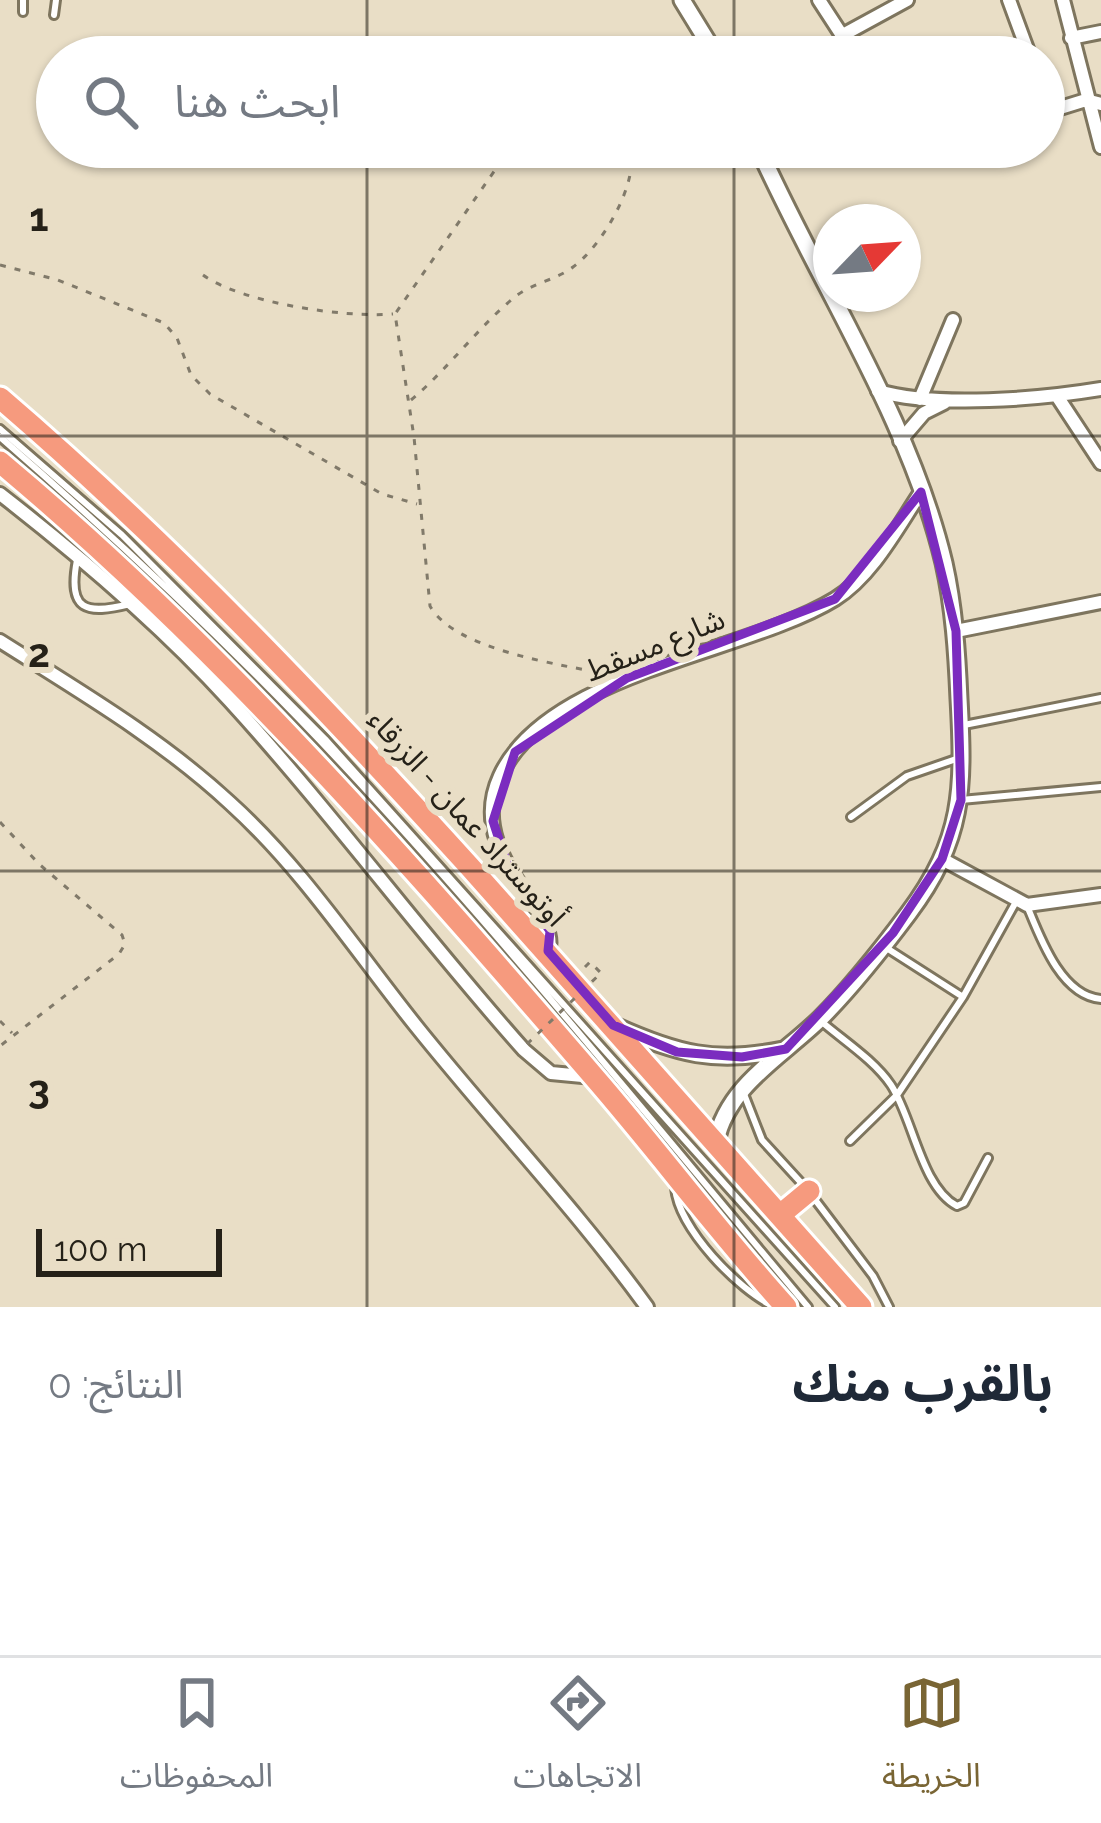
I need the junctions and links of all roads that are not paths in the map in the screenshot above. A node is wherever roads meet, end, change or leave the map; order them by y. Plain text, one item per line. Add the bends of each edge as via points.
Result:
1 (23, 0) edge
2 (56, 0) edge
3 (682, 0) edge
4 (819, 0) edge
5 (907, 0) edge
6 (1010, 0) edge
7 (1063, 0) edge
8 (23, 12) dead end
9 (54, 15) dead end
10 (1101, 32) edge
11 (703, 36) edge
12 (841, 36) joint
13 (1023, 36) edge
14 (1071, 38) junction
15 (1086, 100) junction
16 (1065, 104) edge
17 (1101, 104) edge
18 (1101, 147) edge
19 (768, 168) edge
20 (952, 320) dead end
21 (1101, 388) edge
22 (878, 391) junction
23 (1057, 396) junction
24 (0, 398) edge
25 (956, 398) junction
26 (920, 399) junction
27 (0, 433) edge
28 (900, 441) junction
29 (0, 463) edge
30 (1101, 463) edge
31 (921, 492) junction
32 (0, 494) edge
33 (83, 546) junction
34 (1101, 602) edge
35 (130, 604) junction
36 (956, 631) junction
37 (0, 641) edge
38 (1101, 698) edge
39 (961, 726) junction
40 (962, 757) junction
41 (1101, 787) edge
42 (961, 800) junction
43 (850, 818) dead end
44 (383, 839) junction
45 (362, 855) junction
46 (942, 859) junction
47 (1101, 895) edge
48 (1022, 902) junction
49 (883, 946) junction
50 (548, 951) junction
51 (963, 997) junction
52 (1101, 999) edge
53 (819, 1020) junction
54 (614, 1025) junction
55 (786, 1049) junction
56 (594, 1077) junction
57 (743, 1088) junction
58 (897, 1095) junction
59 (716, 1141) junction
60 (850, 1141) dead end
61 (988, 1158) dead end
62 (674, 1172) junction
63 (809, 1191) junction
64 (780, 1215) junction
65 (647, 1307) edge
66 (775, 1307) edge
67 (786, 1307) edge
68 (808, 1307) edge
69 (835, 1307) edge
70 (861, 1307) edge
71 (889, 1307) edge

1 - 8 lane
2 - 9 lane
3 - 11 street
4 - 12 street
5 - 12 street
6 - 13 street
7 - 14 street
10 - 14 street
14 - 15 street
15 - 16 street
15 - 17 street
15 - 18 street
19 - 22 street
20 - 26 street
21 - 23 street
22 - 26 street
22 - 28 street
23 - 25 street
23 - 30 street
24 - 50 highway, أوتوستراد عمان - الزرقاء via 272,652
25 - 26 street
25 - 28 street via 924,413
27 - 68 lane via 215,634 378,803
27 - 69 lane via 122,535 325,739
28 - 31 street
29 - 33 highway
31 - 36 street
31 - 50 street, شارع مسقط via 835,598 627,678 582,700 515,752 493,802 496,839 550,932
32 - 33 street
33 - 35 street
33 - 35 lane via 72,584 80,604
33 - 44 highway via 224,666
34 - 36 street
35 - 45 street via 226,697
36 - 39 street
37 - 65 street via 122,718 230,802
38 - 39 lane
39 - 40 street
40 - 42 street
40 - 43 lane via 907,776
41 - 42 lane
42 - 46 street
44 - 45 highway
44 - 56 highway
45 - 56 street via 524,1050 558,1076
46 - 48 street
46 - 49 street
47 - 48 street
48 - 51 lane
48 - 52 lane via 1066,977 1082,995
49 - 51 lane
49 - 53 street
50 - 54 highway, أوتوستراد عمان - الزرقاء
51 - 58 lane
53 - 55 street
53 - 58 lane
54 - 55 street via 698,1056
54 - 59 highway, أوتوستراد عمان - الزرقاء
55 - 57 street
56 - 62 highway
57 - 59 street via 722,1115
57 - 63 lane via 762,1140
58 - 60 lane
58 - 61 lane via 949,1202 964,1203
59 - 64 highway, أوتوستراد عمان - الزرقاء
62 - 66 lane via 686,1223 742,1285
62 - 67 highway
63 - 64 highway
63 - 71 lane
64 - 70 highway, أوتوستراد عمان - الزرقاء

